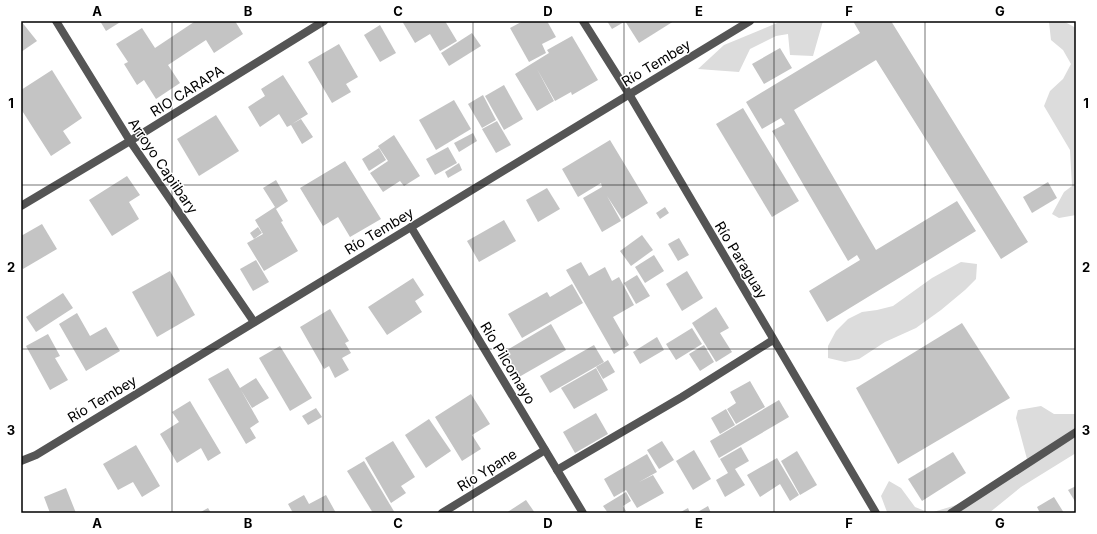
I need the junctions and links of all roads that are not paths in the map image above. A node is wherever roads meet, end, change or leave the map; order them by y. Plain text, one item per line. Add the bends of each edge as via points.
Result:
1 (56, 21) edge
2 (583, 21) edge
3 (750, 21) edge
4 (320, 22) edge
5 (629, 94) junction
6 (130, 141) junction
7 (21, 206) edge
8 (411, 227) junction
9 (254, 322) junction
10 (773, 340) junction
11 (1076, 432) edge
12 (545, 450) junction
13 (21, 461) edge
14 (557, 470) junction
15 (442, 513) edge
16 (583, 513) edge
17 (876, 513) edge
18 (951, 513) edge

1 - 6 street, Arroyo Capiibary
2 - 5 street, Río Paraguay
3 - 5 street, Río Tembey
4 - 6 street, RIO CARAPA
5 - 8 street, Río Tembey
5 - 10 street, Río Paraguay
6 - 7 street, RIO CARAPA
6 - 9 street, Arroyo Capiibary
8 - 9 street, Río Tembey
8 - 12 street, Río Pilcomayo
9 - 13 street, Río Tembey via 36,455
10 - 14 street
10 - 17 street, Río Paraguay
11 - 18 street
12 - 14 street, Río Pilcomayo
12 - 15 street, Río Ypane
14 - 16 street, Río Pilcomayo

